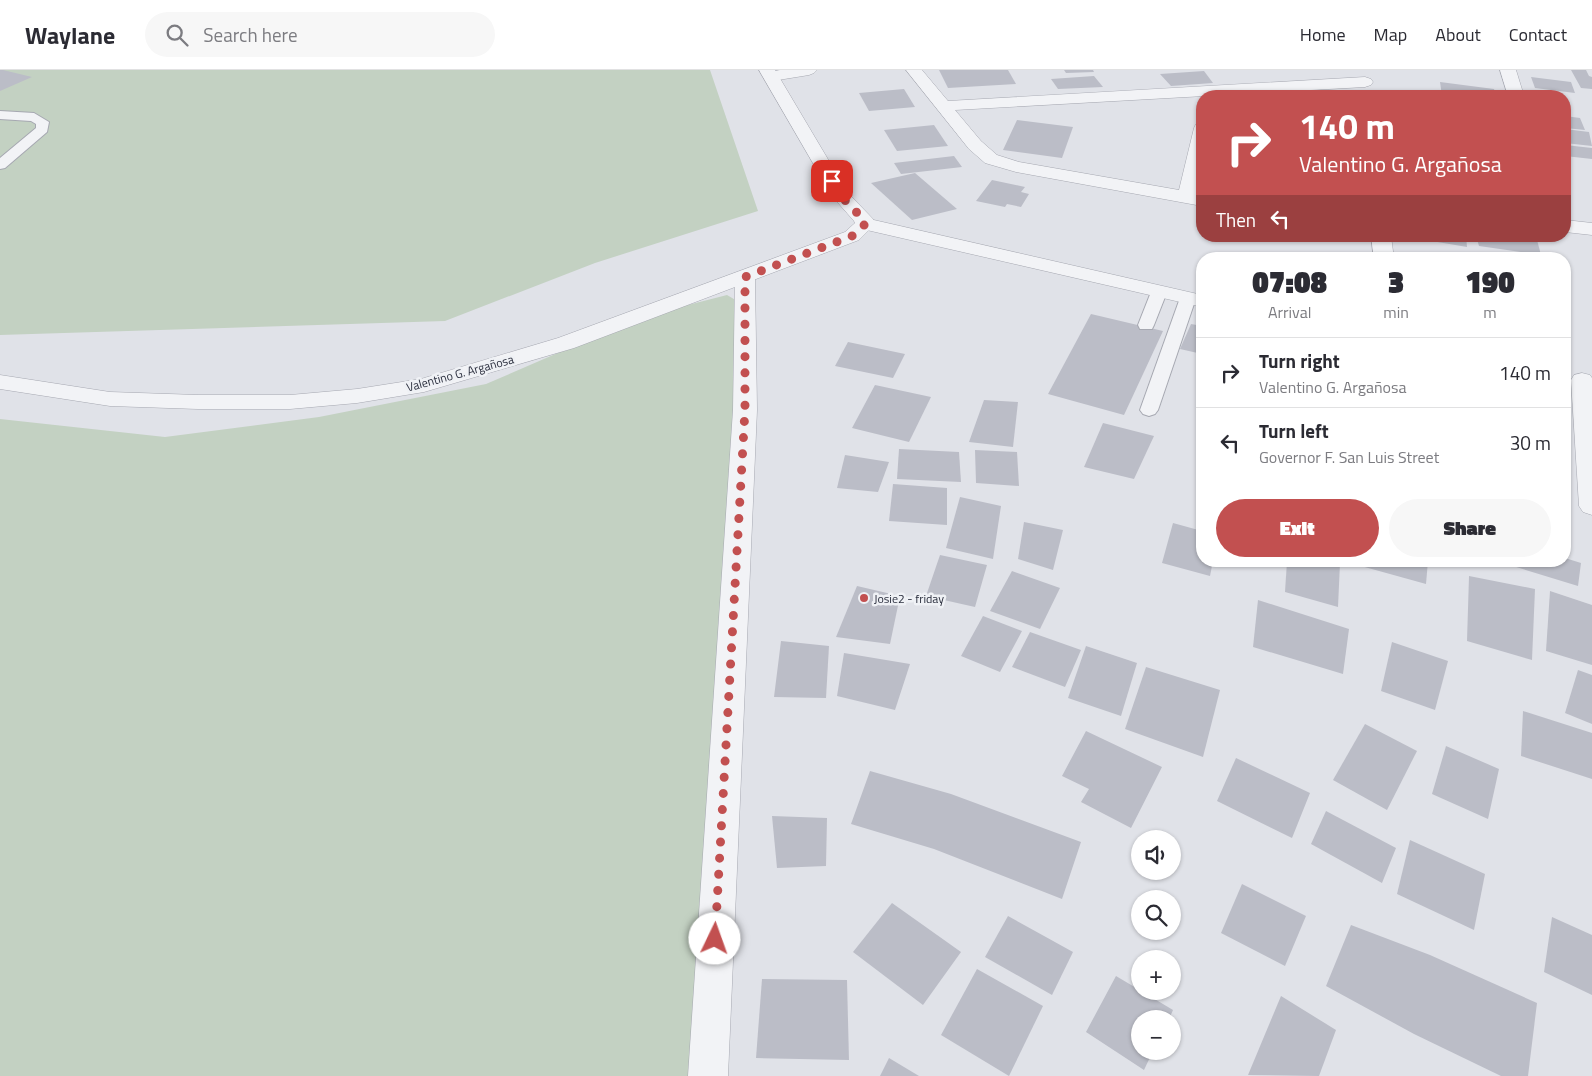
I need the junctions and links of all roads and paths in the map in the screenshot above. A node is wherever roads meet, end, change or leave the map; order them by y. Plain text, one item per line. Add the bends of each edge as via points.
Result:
1 (809, 70) edge
2 (914, 70) edge
3 (1508, 70) edge
4 (770, 73) edge
5 (1365, 83) edge
6 (1266, 90) edge
7 (1514, 90) edge
8 (1196, 95) edge
9 (944, 106) junction
10 (0, 115) edge
11 (0, 164) edge
12 (1195, 198) edge
13 (865, 224) junction
14 (1571, 227) edge
15 (1592, 230) edge
16 (745, 277) junction
17 (1159, 292) junction
18 (1195, 299) edge
19 (1146, 325) dead end
20 (1580, 380) edge
21 (0, 382) edge
22 (1149, 410) dead end
23 (1592, 506) edge
24 (708, 1076) edge

1 - 4 street
2 - 9 street
3 - 7 street
4 - 13 street via 841,196
5 - 6 street
8 - 9 street
9 - 12 street via 974,145 992,159 1016,167
10 - 11 lane via 34,117 43,122 42,129
13 - 16 street, Valentino G. Argañosa via 852,236
13 - 17 street
14 - 15 street
16 - 21 street, Valentino G. Argañosa via 566,344 424,384 357,396 290,402 110,399
16 - 24 street via 745,410
17 - 18 street
17 - 19 lane
18 - 22 lane
20 - 23 street

